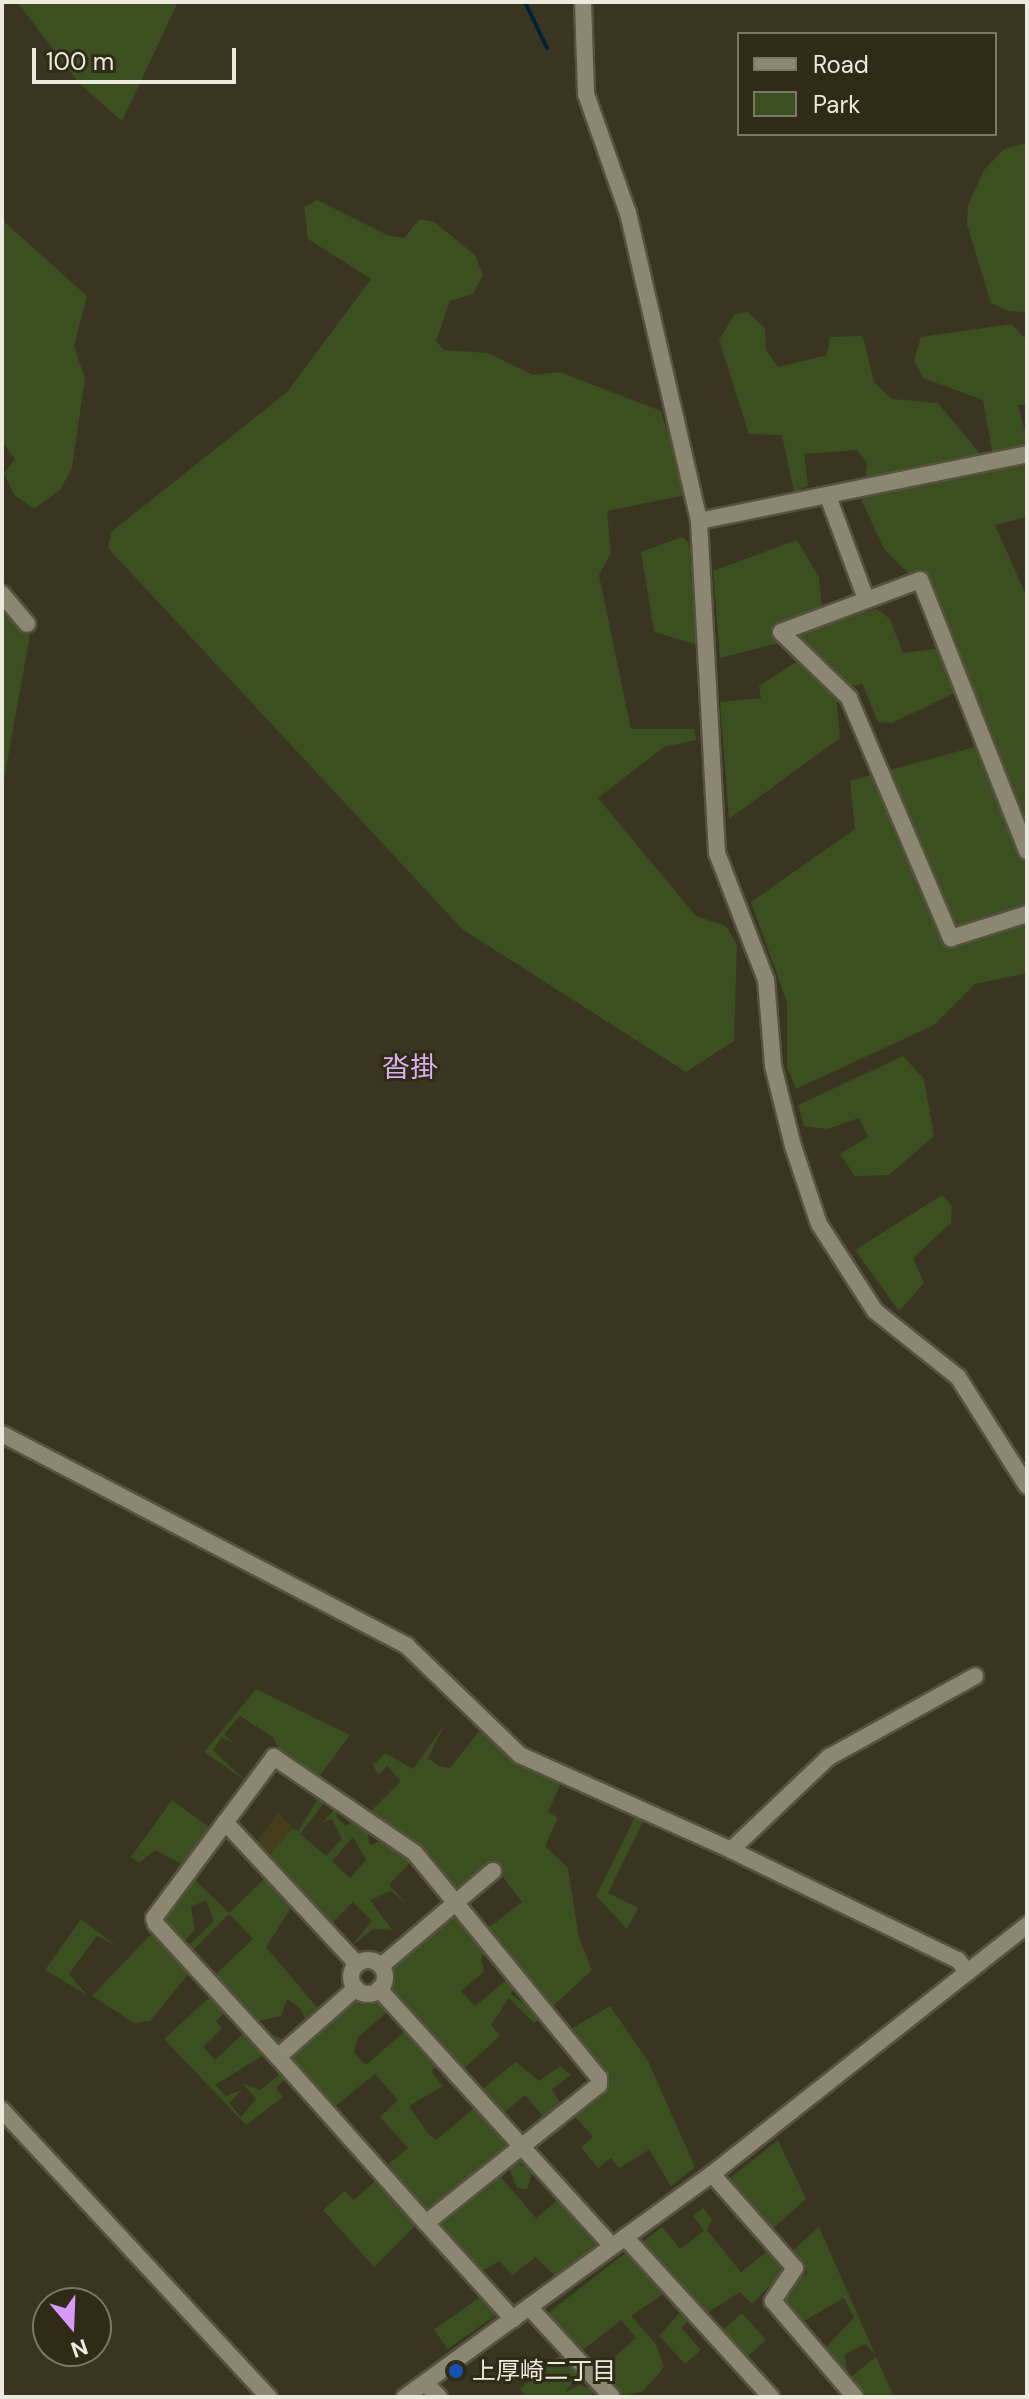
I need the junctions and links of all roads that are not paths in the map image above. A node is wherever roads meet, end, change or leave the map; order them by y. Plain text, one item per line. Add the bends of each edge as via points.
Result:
1 (583, 2) edge
2 (1027, 454) edge
3 (829, 499) junction
4 (699, 521) junction
5 (2, 594) edge
6 (866, 599) junction
7 (27, 624) dead end
8 (1027, 851) edge
9 (1027, 914) edge
10 (2, 1434) edge
11 (1027, 1486) edge
12 (975, 1676) dead end
13 (225, 1822) junction
14 (731, 1850) junction
15 (493, 1871) dead end
16 (456, 1901) junction
17 (1027, 1925) edge
18 (357, 1964) junction
19 (381, 1966) junction
20 (967, 1972) junction
21 (356, 1988) junction
22 (379, 1989) junction
23 (278, 2057) junction
24 (2, 2110) edge
25 (524, 2146) junction
26 (712, 2174) junction
27 (426, 2223) junction
28 (618, 2242) junction
29 (529, 2307) junction
30 (513, 2319) junction
31 (425, 2383) junction
32 (269, 2397) edge
33 (405, 2397) edge
34 (439, 2397) edge
35 (612, 2397) edge
36 (771, 2397) edge
37 (855, 2397) edge

1 - 4 street via 586,94 628,213
2 - 3 street
3 - 4 street
3 - 6 street
4 - 11 street via 717,853 766,980 778,1095 813,1209 875,1311 958,1377
5 - 7 street
6 - 8 street via 920,580
6 - 9 street via 781,632 849,698 951,938
10 - 14 street via 407,1646 520,1755
12 - 14 street via 829,1757
13 - 16 street via 281,1755 415,1853
13 - 18 street
13 - 23 street via 154,1918
14 - 20 street via 958,1960
15 - 16 street
16 - 19 street
16 - 25 street via 599,2078
17 - 20 street
18 - 19 street
18 - 21 street
19 - 22 street
20 - 26 street
21 - 22 street
21 - 23 street
22 - 25 street
23 - 27 street
24 - 32 street
25 - 27 street
25 - 28 street
26 - 28 street
26 - 37 street via 795,2268 773,2301
27 - 30 street
28 - 29 street
28 - 36 street
29 - 30 street
29 - 35 street
30 - 31 street
31 - 33 street
31 - 34 street

